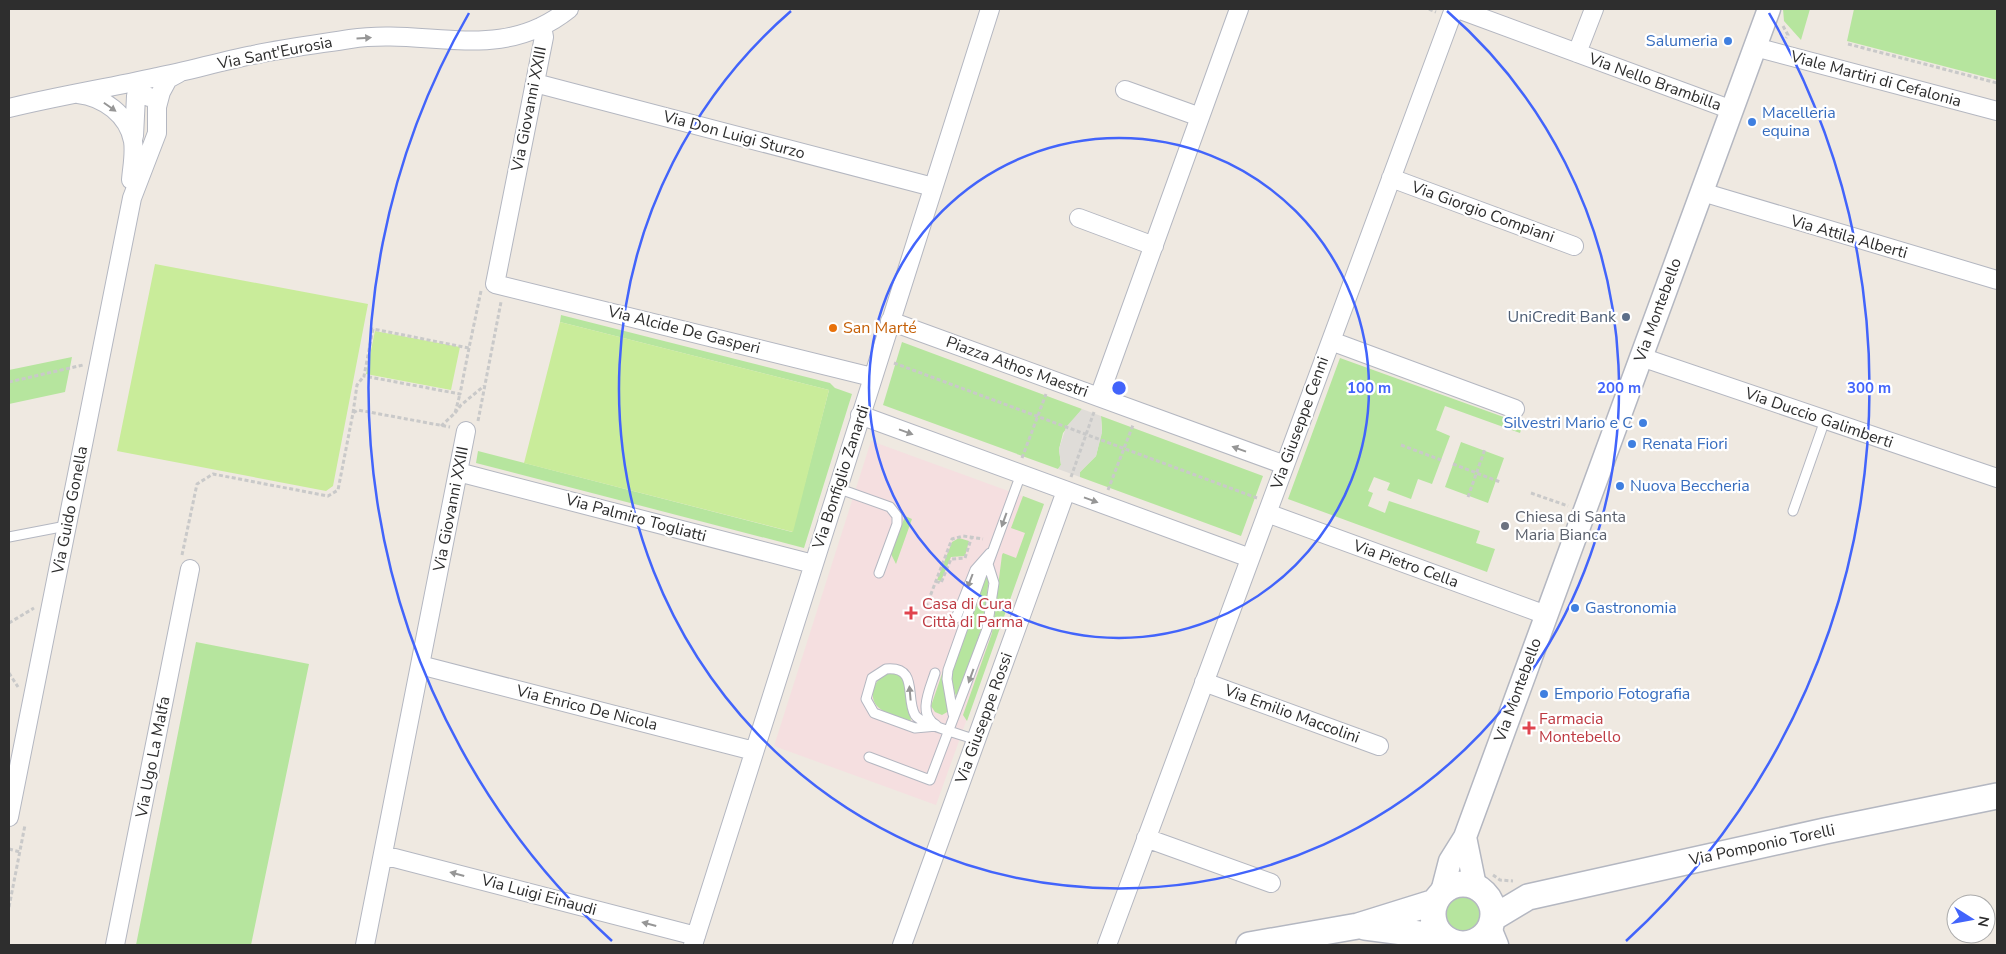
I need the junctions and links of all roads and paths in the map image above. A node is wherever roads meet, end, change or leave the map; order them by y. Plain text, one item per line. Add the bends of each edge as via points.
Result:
1 (569, 9) edge
2 (990, 9) edge
3 (1239, 9) edge
4 (1429, 9) edge
5 (1454, 9) edge
6 (1458, 9) edge
7 (1594, 9) edge
8 (1769, 9) edge
9 (1433, 21) dead end
10 (542, 26) junction
11 (1848, 44) dead end
12 (1755, 47) junction
13 (1577, 53) junction
14 (179, 73) junction
15 (1997, 82) edge
16 (535, 83) junction
17 (123, 84) junction
18 (1125, 90) dead end
19 (64, 95) junction
20 (152, 104) junction
21 (9, 108) edge
22 (1732, 110) junction
23 (1997, 111) edge
24 (1200, 118) junction
25 (134, 147) junction
26 (1391, 178) junction
27 (932, 187) junction
28 (1702, 192) junction
29 (131, 203) junction
30 (1079, 218) dead end
31 (1154, 246) junction
32 (1574, 246) dead end
33 (1997, 280) edge
34 (489, 283) junction
35 (890, 321) junction
36 (1330, 341) junction
37 (469, 348) junction
38 (896, 355) dead end
39 (1641, 357) junction
40 (886, 360) junction
41 (99, 362) junction
42 (891, 372) dead end
43 (364, 376) junction
44 (872, 377) junction
45 (9, 382) edge
46 (485, 384) junction
47 (1037, 390) dead end
48 (460, 394) junction
49 (1046, 394) junction
50 (1054, 397) dead end
51 (1095, 408) junction
52 (1515, 409) dead end
53 (353, 413) junction
54 (456, 413) junction
55 (860, 416) junction
56 (1038, 416) junction
57 (1132, 420) junction
58 (1825, 420) junction
59 (441, 426) junction
60 (1142, 429) dead end
61 (466, 431) junction
62 (1086, 434) junction
63 (1401, 445) dead end
64 (1124, 448) junction
65 (1485, 449) dead end
66 (1012, 454) dead end
67 (1441, 460) dead end
68 (1024, 464) junction
69 (1453, 464) dead end
70 (1284, 465) junction
71 (458, 472) junction
72 (1063, 473) dead end
73 (1476, 473) junction
74 (1997, 478) edge
75 (1080, 480) dead end
76 (1500, 482) dead end
77 (1068, 483) junction
78 (1099, 486) dead end
79 (837, 488) junction
80 (1117, 493) dead end
81 (1531, 493) dead end
82 (1105, 497) junction
83 (1468, 497) dead end
84 (1571, 507) dead end
85 (1260, 510) junction
86 (1793, 511) dead end
87 (66, 526) junction
88 (972, 536) junction
89 (9, 537) edge
90 (983, 539) dead end
91 (994, 549) junction
92 (1250, 558) junction
93 (813, 564) junction
94 (988, 564) junction
95 (190, 569) joint
96 (879, 573) dead end
97 (936, 581) junction
98 (926, 607) dead end
99 (1546, 615) junction
100 (956, 618) dead end
101 (420, 665) junction
102 (9, 673) edge
103 (935, 674) dead end
104 (1204, 682) junction
105 (18, 687) dead end
106 (953, 714) junction
107 (937, 726) junction
108 (948, 729) junction
109 (969, 737) junction
110 (1379, 746) dead end
111 (754, 751) junction
112 (869, 757) dead end
113 (1997, 796) edge
114 (9, 817) edge
115 (1465, 837) junction
116 (1146, 838) junction
117 (9, 850) edge
118 (20, 852) dead end
119 (383, 855) junction
120 (1272, 883) dead end
121 (1479, 889) junction
122 (1438, 897) junction
123 (1528, 897) junction
124 (1358, 926) junction
125 (1493, 930) edge
126 (694, 941) edge
127 (1457, 942) edge
128 (115, 945) edge
129 (365, 945) edge
130 (902, 945) edge
131 (1107, 945) edge
132 (1249, 945) edge

1 - 10 street, Via Sant'Eurosia
2 - 27 street, Via Bonfiglio Zanardi
3 - 24 street
4 - 9 path via 1437,12
5 - 26 street, Via Giuseppe Cenni
6 - 13 street, Via Nello Brambilla
7 - 13 street, Via Nello Brambilla
8 - 12 street, Via Montebello
14 -> 10 street, Via Sant'Eurosia via 252,55 352,39 376,37 478,42 510,38
10 - 16 street, Via Giovanni XXIII via 544,37
11 - 15 path
12 - 22 street, Via Montebello
12 - 23 street, Viale Martiri di Cefalonia
13 - 22 street, Via Nello Brambilla
14 - 17 street, Via Sant'Eurosia
14 - 20 street, Via Guido Gonella via 171,76
16 - 27 street, Via Don Luigi Sturzo
16 - 34 street, Via Giovanni XXIII
17 - 19 street, Via Sant'Eurosia
17 - 20 street via 136,86
18 - 24 street
19 - 21 street, Via Sant'Eurosia
19 -> 25 street, Via Guido Gonella via 87,96 112,108 128,127
20 - 25 street, Via Guido Gonella via 141,93 136,96
20 - 29 street, Via Guido Gonella via 157,133
22 - 28 street, Via Montebello
24 - 31 street
25 - 29 street, Via Guido Gonella
26 - 32 street, Via Giorgio Compiani
26 - 36 street, Via Giuseppe Cenni
27 - 35 street, Via Bonfiglio Zanardi
28 - 33 street, Via Attila Alberti
28 - 39 street, Via Montebello
29 - 41 street, Via Guido Gonella
30 - 31 street
31 - 51 street
34 - 37 path
34 - 44 street, Via Alcide De Gasperi
34 - 46 path, Via Giovanni XXIII via 502,298
35 - 40 street, Via Bonfiglio Zanardi
35 - 51 street, Piazza Athos Maestri
36 - 52 street
36 - 70 street, Via Giuseppe Cenni
37 - 43 path via 374,329
37 - 48 path
38 - 40 path
39 - 58 street, Via Duccio Galimberti
39 - 99 street, Via Montebello
40 - 42 path
40 - 44 street, Via Bonfiglio Zanardi
40 - 56 path
41 - 45 path
41 - 87 street, Via Guido Gonella
43 - 48 path
43 - 53 path via 357,386
44 - 55 street, Via Bonfiglio Zanardi
46 - 54 path
46 - 61 path, Via Giovanni XXIII via 476,433
47 - 49 path
48 - 54 path
49 - 50 path
49 - 56 path
51 - 57 street, Piazza Athos Maestri
51 - 62 path
53 - 59 path via 358,410
53 - 95 path via 338,490 328,496 213,474 196,484 180,567
54 - 59 path
55 -> 68 street
55 - 79 street, Via Bonfiglio Zanardi
56 - 62 path
56 - 68 path
57 - 60 path
57 - 64 path
70 -> 57 street, Piazza Athos Maestri
58 - 74 street, Via Duccio Galimberti
58 - 86 lane
59 - 61 path
61 - 71 street, Via Giovanni XXIII
62 - 64 path
62 - 77 path
63 - 67 path
64 - 82 path
64 - 85 path via 1257,498
65 - 73 path
66 - 68 path
68 - 77 street
68 -> 91 lane
69 - 73 path
70 - 85 street, Via Giuseppe Cenni
71 - 93 street, Via Palmiro Togliatti
71 - 101 street, Via Giovanni XXIII
72 - 77 path
73 - 76 path
73 - 83 path
75 - 77 path
77 -> 82 street
77 - 109 street, Via Giuseppe Rossi
78 - 82 path
79 - 93 street, Via Bonfiglio Zanardi
79 - 96 lane via 890,507 897,516
80 - 82 path
81 - 84 path
82 - 92 street
85 - 92 street, Via Giuseppe Cenni
85 - 99 street, Via Pietro Cella
87 - 89 lane
87 - 114 street, Via Guido Gonella
88 - 90 path
88 - 97 path via 952,539
88 - 97 path via 965,558 951,559 942,582
91 - 94 lane
91 -> 100 lane via 974,570
92 - 104 street, Via Giuseppe Cenni
93 - 111 street, Via Bonfiglio Zanardi
94 - 106 lane via 948,670
94 -> 106 lane via 994,583 987,629 963,698
95 - 128 street, Via Ugo La Malfa
97 - 98 path
99 - 115 street, Via Montebello
101 - 111 street, Via Enrico De Nicola
101 - 119 street, Via Giovanni XXIII
102 - 105 path
103 - 107 lane via 926,704 930,720
104 - 110 street, Via Emilio Maccolini
104 - 116 street, Via Giuseppe Cenni
106 - 108 lane
107 -> 107 lane via 923,723 916,717 909,680 902,672 886,669 872,678 866,699 874,713 915,728
107 - 108 lane
108 - 109 lane
108 - 112 lane via 930,780
109 - 130 street, Via Giuseppe Rossi
111 - 126 street, Via Bonfiglio Zanardi
113 - 123 main road, Via Pomponio Torelli
115 - 121 street
115 - 122 street, Via Montebello via 1450,861
116 - 120 street
116 - 131 street, Via Giuseppe Cenni
117 - 118 path
126 -> 119 street, Via Luigi Einaudi
119 - 129 street, Via Giovanni XXIII
121 - 122 main road, Via Pomponio Torelli via 1457,884
121 - 123 main road, Via Pomponio Torelli
121 - 125 main road via 1492,906
122 - 124 main road, Via Pomponio Torelli
122 - 127 main road via 1433,921
123 - 125 main road, Via Pomponio Torelli
124 - 127 main road
124 - 132 main road
125 - 127 main road, Via Pomponio Torelli via 1479,940

